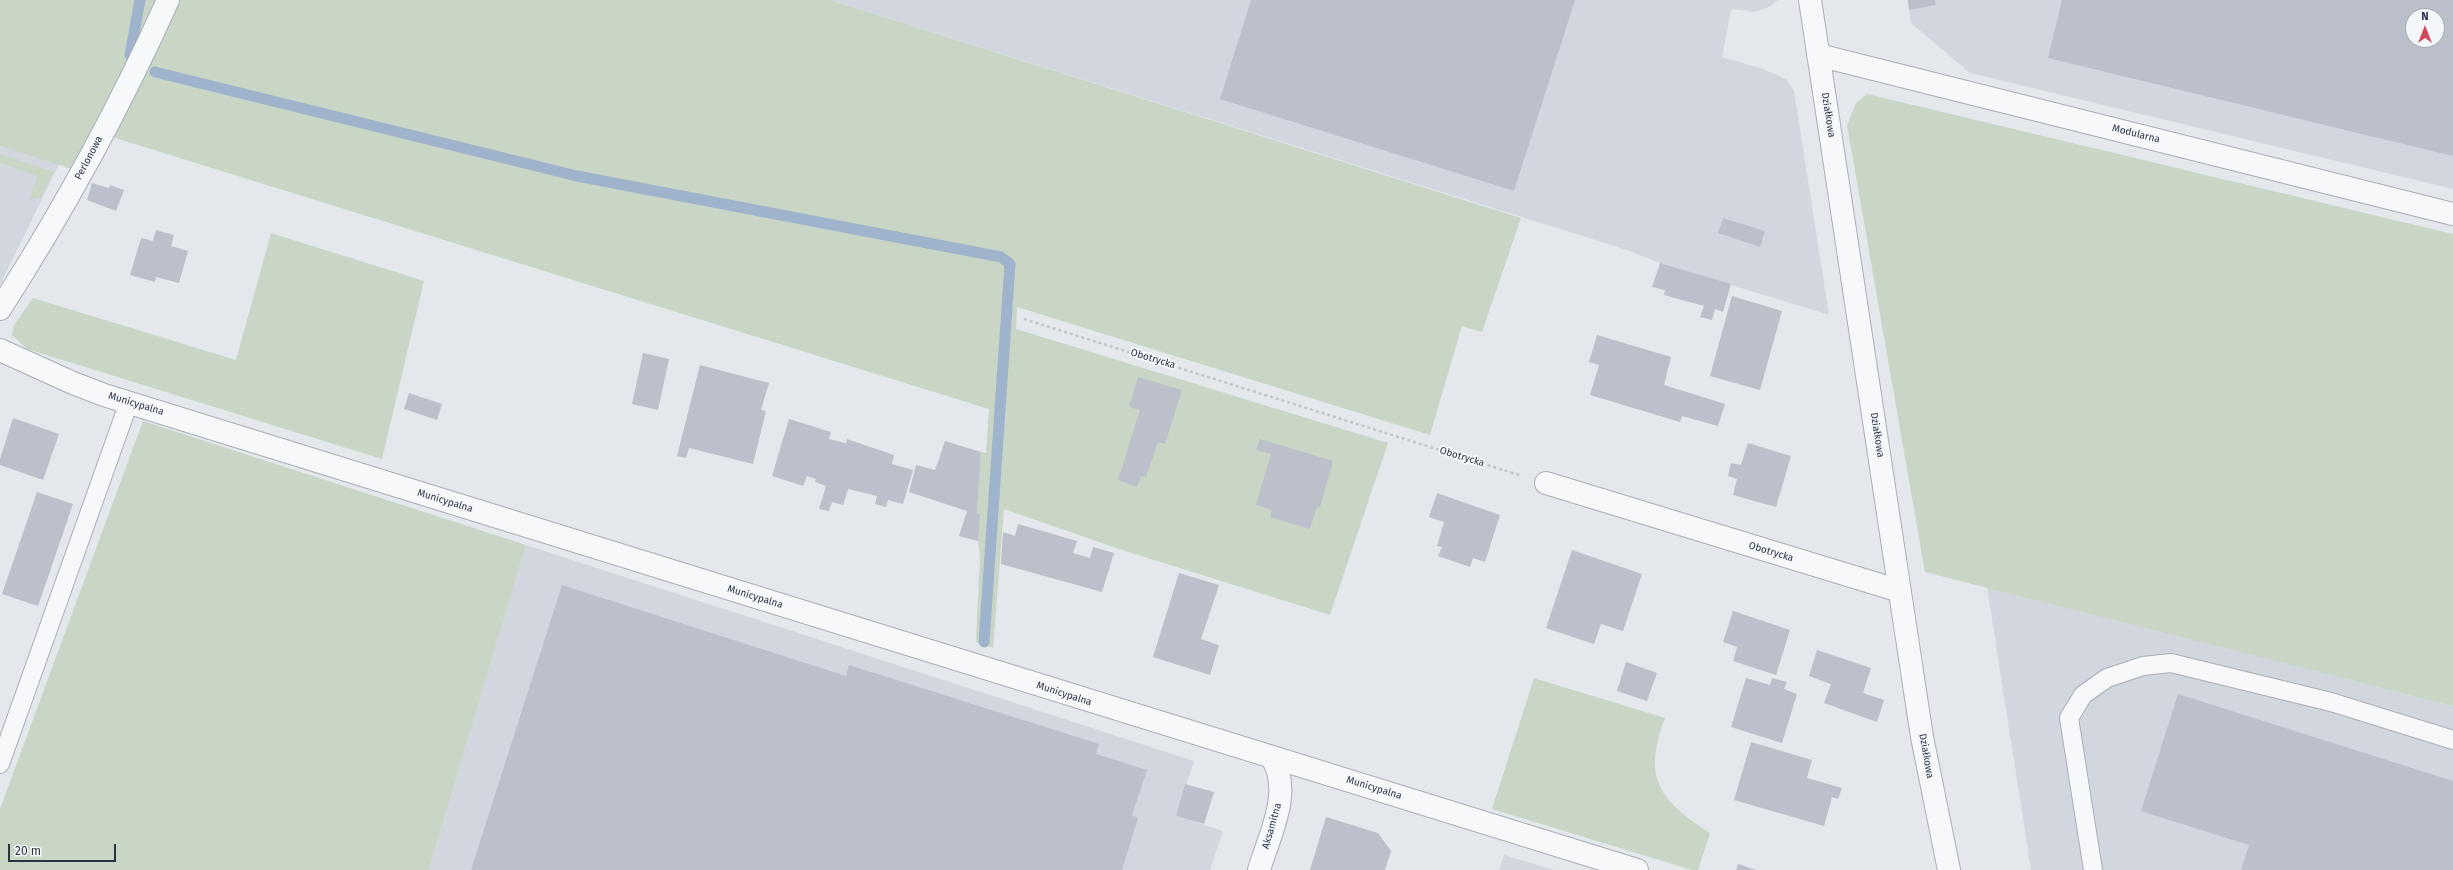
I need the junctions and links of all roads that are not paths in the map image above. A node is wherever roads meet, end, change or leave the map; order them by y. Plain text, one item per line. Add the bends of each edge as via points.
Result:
1 (168, 0) edge
2 (1810, 0) edge
3 (1818, 55) junction
4 (2453, 214) edge
5 (0, 309) edge
6 (0, 350) edge
7 (129, 402) junction
8 (1546, 483) road end
9 (1900, 591) junction
10 (2453, 740) edge
11 (1272, 758) junction
12 (0, 764) edge
13 (1259, 870) edge
14 (1637, 870) edge
15 (1948, 870) edge
16 (2093, 870) edge

1 - 5 street, Perlonowa via 145,50 52,227
2 - 3 street, Działkowa
3 - 4 street, Modularna
3 - 9 street, Działkowa
6 - 7 street, Municypalna via 73,383
7 - 11 street, Municypalna
7 - 12 lane
8 - 9 street, Obotrycka
9 - 15 street, Działkowa via 1922,738
10 - 16 lane via 2331,702 2171,663 2143,666 2106,678 2083,696 2069,718
11 - 13 street, Aksamitna via 1279,776 1281,796
11 - 14 street, Municypalna

